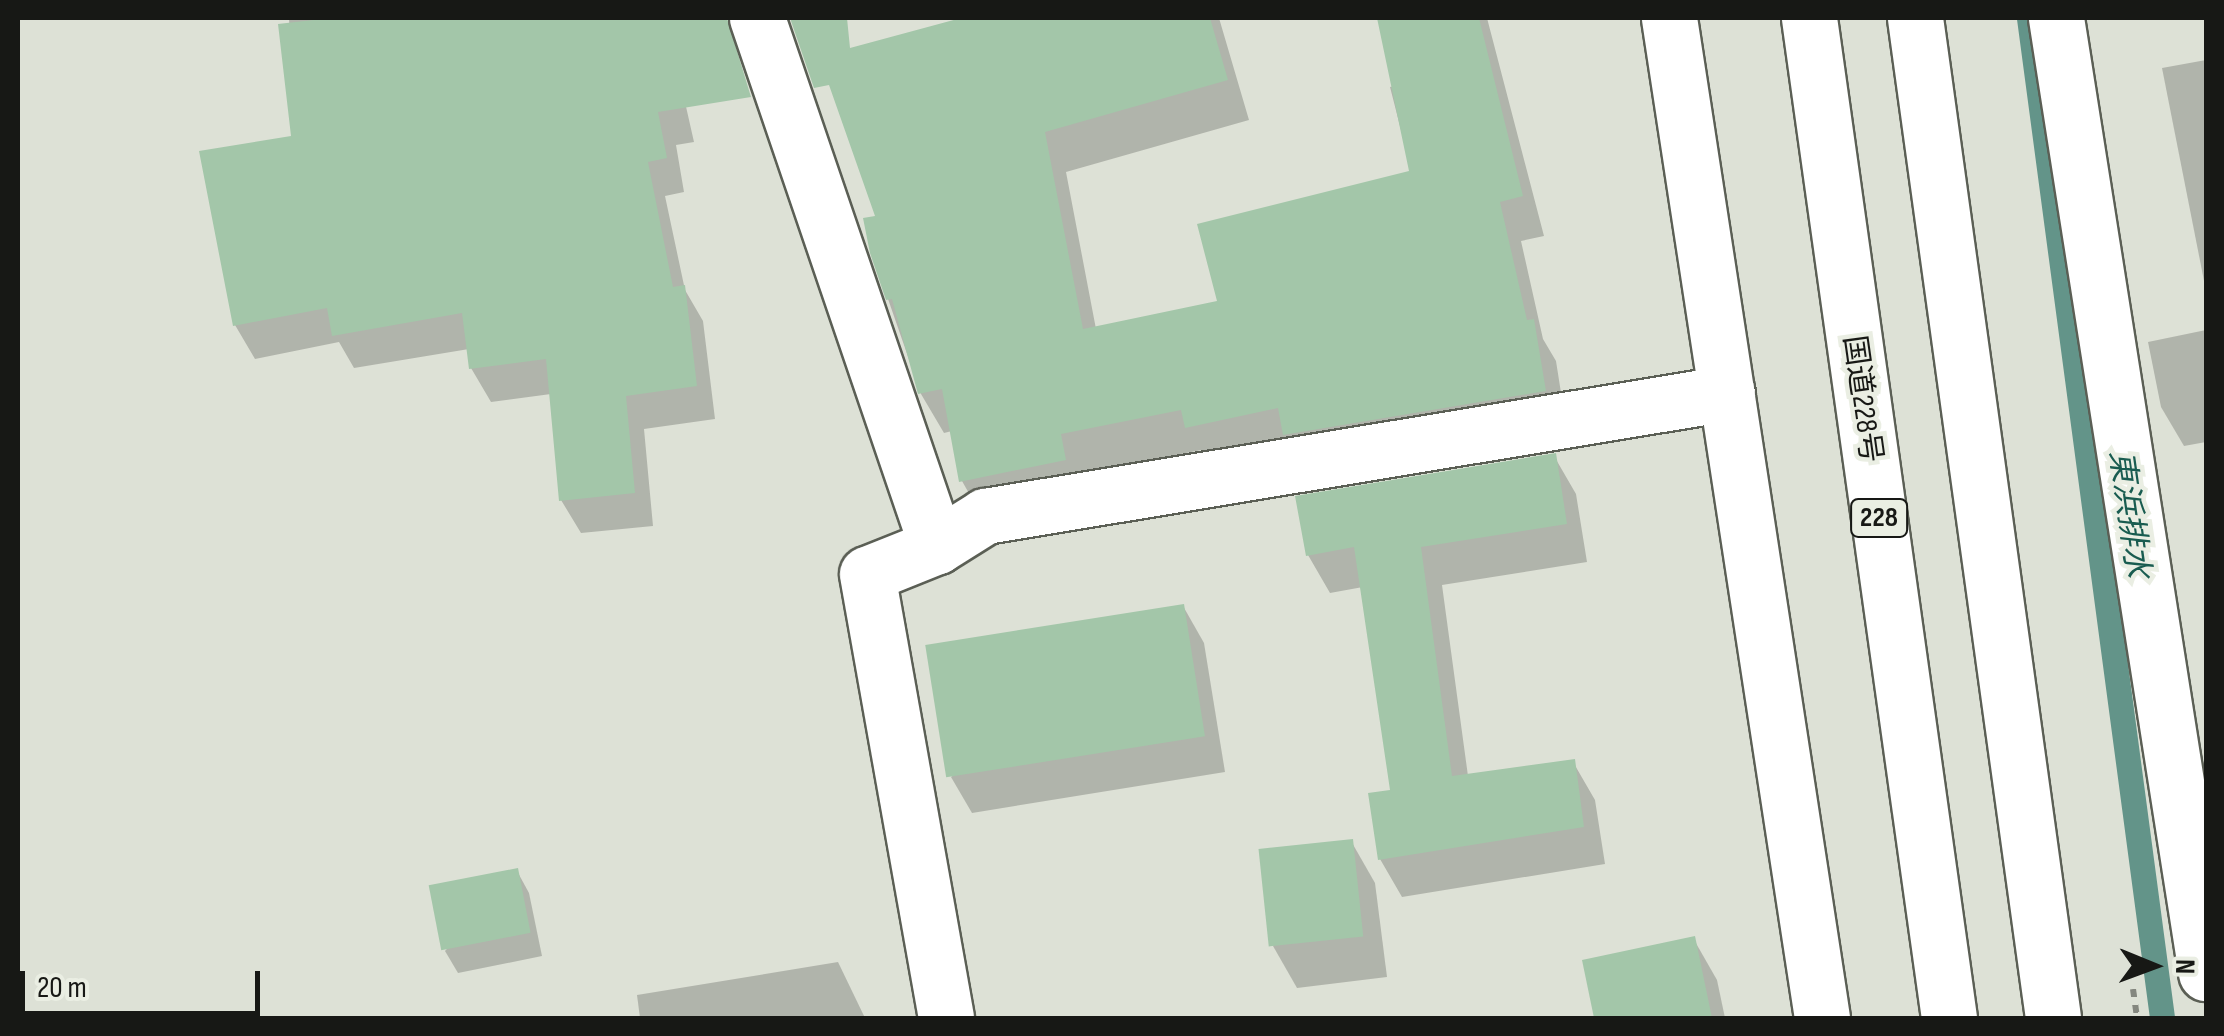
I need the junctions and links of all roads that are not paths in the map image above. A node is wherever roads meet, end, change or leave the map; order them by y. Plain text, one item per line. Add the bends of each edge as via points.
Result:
1 (757, 18) edge
2 (1669, 18) edge
3 (1809, 18) edge
4 (1915, 18) edge
5 (2056, 18) edge
6 (1727, 393) junction
7 (936, 546) junction
8 (2206, 972) edge
9 (946, 1018) edge
10 (1822, 1018) edge
11 (1949, 1018) edge
12 (2054, 1018) edge

1 - 7 main road
2 - 6 main road
3 - 11 main road, 国道228号 / 228
4 - 12 main road
5 - 8 main road
6 - 7 main road via 985,516
6 - 10 main road
7 - 9 main road via 866,574

